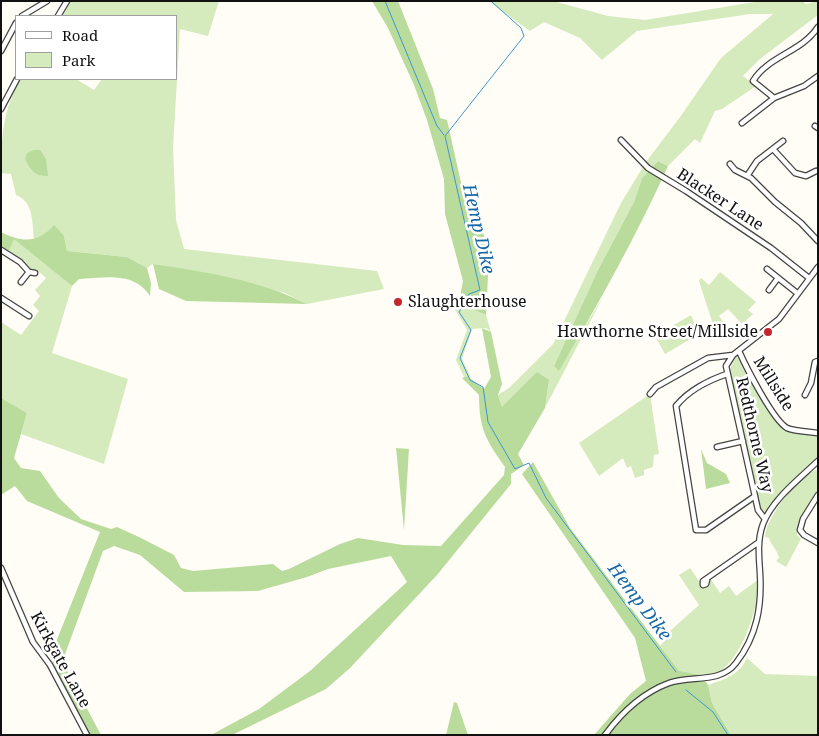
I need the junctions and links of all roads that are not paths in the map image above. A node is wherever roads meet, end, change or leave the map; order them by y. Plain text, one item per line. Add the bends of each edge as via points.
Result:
1 (47, 1) edge
2 (67, 1) edge
3 (24, 15) edge
4 (59, 15) edge
5 (15, 25) edge
6 (818, 27) edge
7 (2, 51) edge
8 (818, 76) edge
9 (16, 80) edge
10 (774, 98) junction
11 (1, 109) edge
12 (742, 123) dead end
13 (621, 140) dead end
14 (783, 141) dead end
15 (773, 149) junction
16 (730, 164) dead end
17 (816, 171) dead end
18 (747, 176) junction
19 (818, 241) edge
20 (1, 250) edge
21 (818, 267) edge
22 (767, 269) dead end
23 (29, 272) junction
24 (35, 273) dead end
25 (778, 278) junction
26 (809, 278) junction
27 (21, 282) dead end
28 (769, 290) dead end
29 (797, 293) junction
30 (1, 298) edge
31 (29, 316) dead end
32 (739, 351) junction
33 (732, 355) junction
34 (818, 361) edge
35 (727, 374) junction
36 (650, 394) dead end
37 (804, 395) dead end
38 (818, 433) edge
39 (743, 441) junction
40 (717, 447) dead end
41 (818, 462) edge
42 (818, 495) edge
43 (755, 496) junction
44 (765, 519) junction
45 (759, 542) junction
46 (818, 543) edge
47 (1, 568) edge
48 (707, 580) dead end
49 (87, 735) edge
50 (605, 735) edge

1 - 3 street
2 - 4 street
5 - 7 street
6 - 10 street via 799,45 770,62 753,81
8 - 10 street via 804,86
9 - 11 street
10 - 12 street
13 - 26 street, Blacker Lane via 653,172 775,250
14 - 15 street
15 - 17 street via 796,173 806,176
15 - 18 street via 757,161
16 - 18 street
18 - 19 street
20 - 23 street
21 - 26 street
22 - 25 street
23 - 24 street
23 - 27 street
25 - 28 street
25 - 29 street
26 - 29 street
29 - 32 street via 779,319
30 - 31 street
32 - 33 street
32 - 38 street, Millside via 782,423 789,429
33 - 35 street, Redthorne Way via 726,366
33 - 36 street via 708,358 656,387
34 - 37 street
35 - 39 street, Redthorne Way
35 - 43 street via 714,378 681,399 676,406 695,527 699,531 706,530
39 - 40 street
39 - 43 street, Redthorne Way
41 - 44 street via 790,487
42 - 46 street via 800,530
43 - 44 street, Redthorne Way via 759,512
44 - 45 street
45 - 48 street
45 - 50 street via 759,614 737,662 724,673 669,684 644,696 625,711
47 - 49 street, Kirkgate Lane via 33,642 50,665

